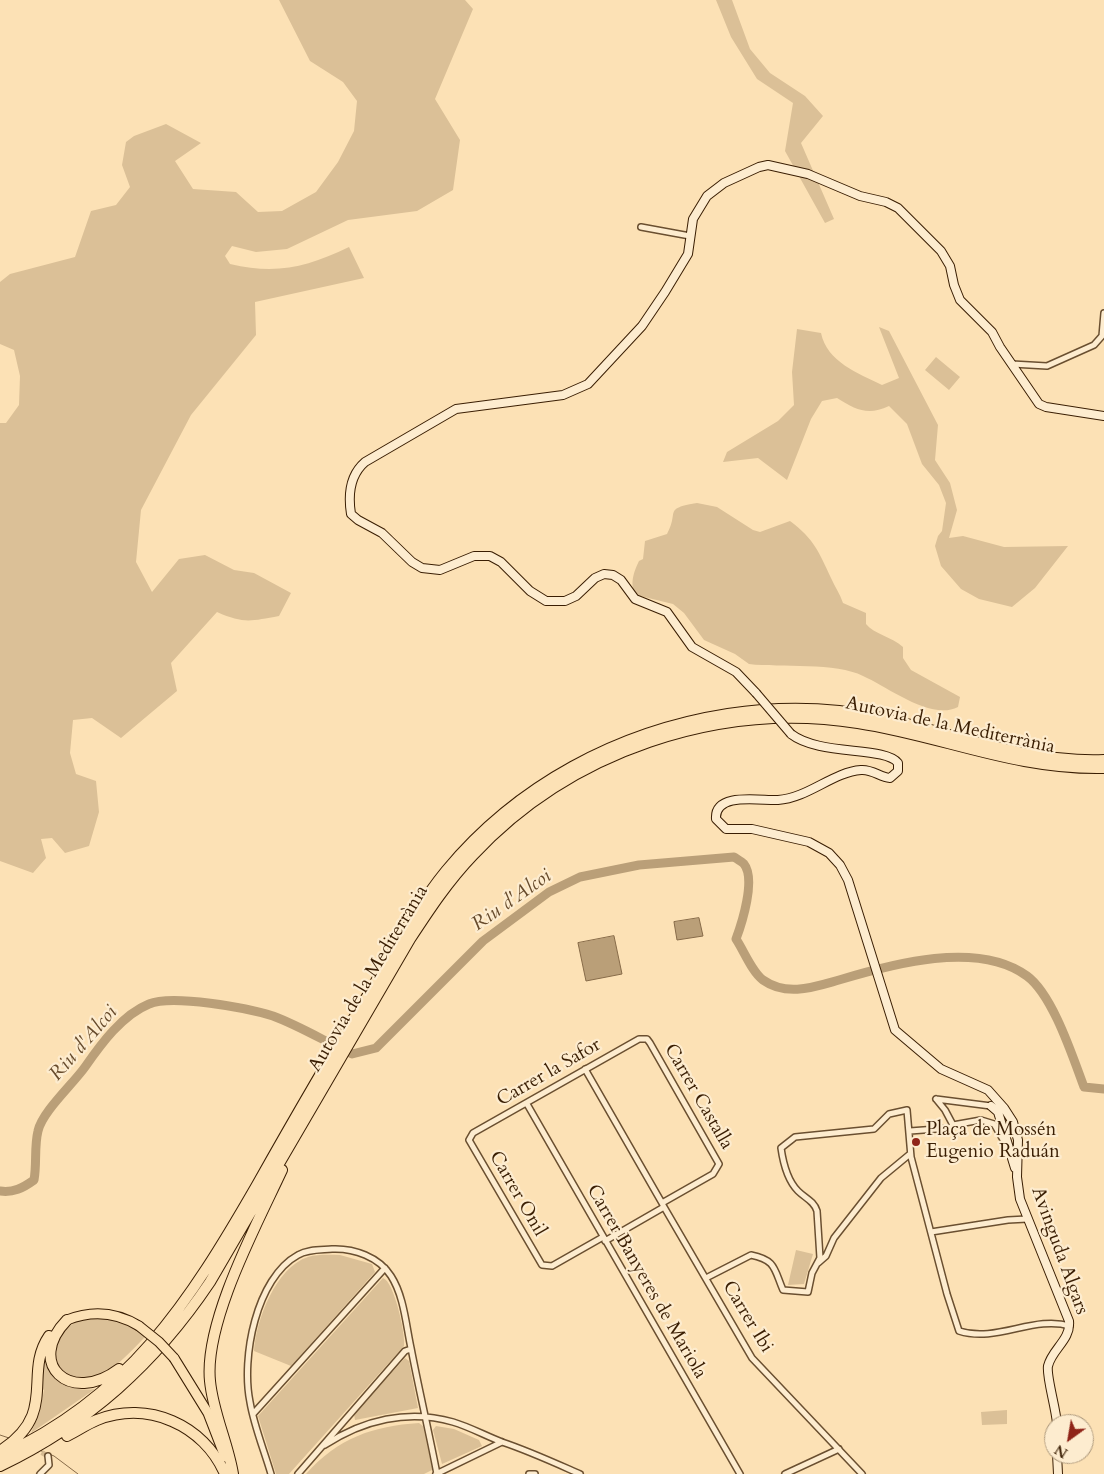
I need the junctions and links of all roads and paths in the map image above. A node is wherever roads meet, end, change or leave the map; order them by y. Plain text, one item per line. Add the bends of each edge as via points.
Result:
1 (641, 227) dead end
2 (690, 236) junction
3 (1104, 313) edge
4 (1012, 364) junction
5 (1104, 416) edge
6 (987, 750) junction
7 (1104, 760) edge
8 (1104, 768) edge
9 (462, 860) junction
10 (647, 1040) joint
11 (585, 1069) junction
12 (527, 1104) junction
13 (991, 1106) joint
14 (952, 1125) junction
15 (910, 1131) junction
16 (469, 1140) joint
17 (288, 1146) junction
18 (1011, 1152) junction
19 (910, 1154) junction
20 (1017, 1173) junction
21 (663, 1205) junction
22 (1026, 1220) junction
23 (931, 1232) junction
24 (604, 1239) junction
25 (818, 1263) junction
26 (385, 1268) junction
27 (706, 1278) junction
28 (68, 1320) junction
29 (1070, 1326) junction
30 (411, 1348) junction
31 (146, 1350) junction
32 (253, 1414) junction
33 (1056, 1414) edge
34 (426, 1417) junction
35 (502, 1442) junction
36 (325, 1445) junction
37 (36, 1449) junction
38 (839, 1449) junction
39 (0, 1451) edge
40 (0, 1456) edge
41 (48, 1456) dead end
42 (0, 1466) edge
43 (40, 1474) edge
44 (225, 1474) edge
45 (232, 1474) edge
46 (271, 1474) edge
47 (298, 1474) edge
48 (437, 1474) edge
49 (529, 1474) edge
50 (535, 1474) edge
51 (580, 1474) edge
52 (740, 1474) edge
53 (786, 1474) edge
54 (862, 1474) edge

1 - 2 street
2 - 4 street via 693,219 707,196 724,183 763,166 808,174 866,198 890,204 940,249 950,266 960,300 992,332
2 - 20 street, Avinguda Algars, bridge via 686,256 656,306 639,330 588,384 563,395 473,405 450,412 360,466 351,484 350,509 358,520 382,534 422,568 440,570 474,556 490,556 546,601 565,602 595,578 613,575 621,580 635,599 667,612 692,647 736,672 791,734 818,747 888,756 898,763 898,771 890,778 867,770 855,771 794,798 739,799 720,807 716,820 726,829 752,829 809,842 829,853 846,874 897,1033 935,1065 983,1087 1004,1108 1017,1135
3 - 4 street via 1102,336 1094,345 1048,366
4 - 5 street via 1041,406
6 - 7 highway, Autovia de la Mediterrània via 1048,758
6 - 8 highway, Autovia de la Mediterrània via 1041,766
6 - 9 highway, Autovia de la Mediterrània via 879,717 826,710 755,710 692,720 617,745 550,779 493,823
9 - 17 highway, Autovia de la Mediterrània via 410,939 321,1092 312,1115
9 - 17 highway, Autovia de la Mediterrània via 440,880 399,940
10 - 11 street, Carrer la Safor via 633,1042
10 - 21 street, Carrer Castalla via 719,1164 717,1170
11 - 12 street, Carrer la Safor
11 - 21 street, Carrer Ibi
12 - 16 street, Carrer la Safor via 474,1133
12 - 24 street, Carrer Banyeres de Mariola
13 - 14 street via 936,1099
13 - 18 street, Avinguda Algars via 998,1112
14 - 15 street via 950,1128
14 - 18 street via 981,1120 994,1124
15 - 19 street
15 - 25 street via 906,1110 889,1114 874,1129 794,1137 781,1148 793,1184 817,1211
16 - 24 street, Carrer Onil via 539,1262 545,1267
17 - 31 highway, Autovia de la Mediterrània via 184,1304
17 - 37 highway, Autovia de la Mediterrània via 210,1282 154,1354 89,1414
17 - 45 highway via 224,1304 212,1344 210,1381 213,1401
18 - 20 street, Avinguda Algars
19 - 23 street
19 - 25 street via 881,1178
20 - 22 street, Avinguda Algars via 1018,1192
21 - 24 street
21 - 27 street, Carrer Ibi
22 - 23 street
22 - 29 street, Avinguda Algars via 1050,1270
23 - 29 street via 959,1331 995,1333 1056,1322
24 - 52 street, Carrer Banyeres de Mariola
25 - 27 street via 806,1293 783,1290 773,1265 751,1255
26 - 30 street via 399,1295
26 - 32 street
26 - 32 street via 364,1255 336,1249 304,1252 282,1268 266,1294 253,1329 247,1364
27 - 38 street, Carrer Ibi via 752,1358
28 - 31 highway via 52,1340 51,1355 60,1375 75,1383 100,1381
28 - 39 highway via 54,1329 43,1348 38,1397 30,1420 19,1437
28 - 45 main road, bridge via 81,1314 100,1313 122,1318 159,1342 174,1358 208,1414
29 - 33 street, Avinguda Algars via 1048,1368
30 - 34 street
30 - 36 street via 368,1391
31 - 40 highway, Autovia de la Mediterrània via 92,1401 56,1427
32 - 46 street
34 - 35 street via 453,1422
34 - 36 street via 380,1420 350,1430
34 - 48 street
35 - 48 street
35 - 51 street
36 - 47 street
37 - 42 highway, Autovia de la Mediterrània
37 - 44 highway via 97,1420 123,1414 150,1415 175,1421 200,1438
38 - 53 street
38 - 54 street, Carrer Ibi
41 - 43 street via 49,1465
49 - 50 street

